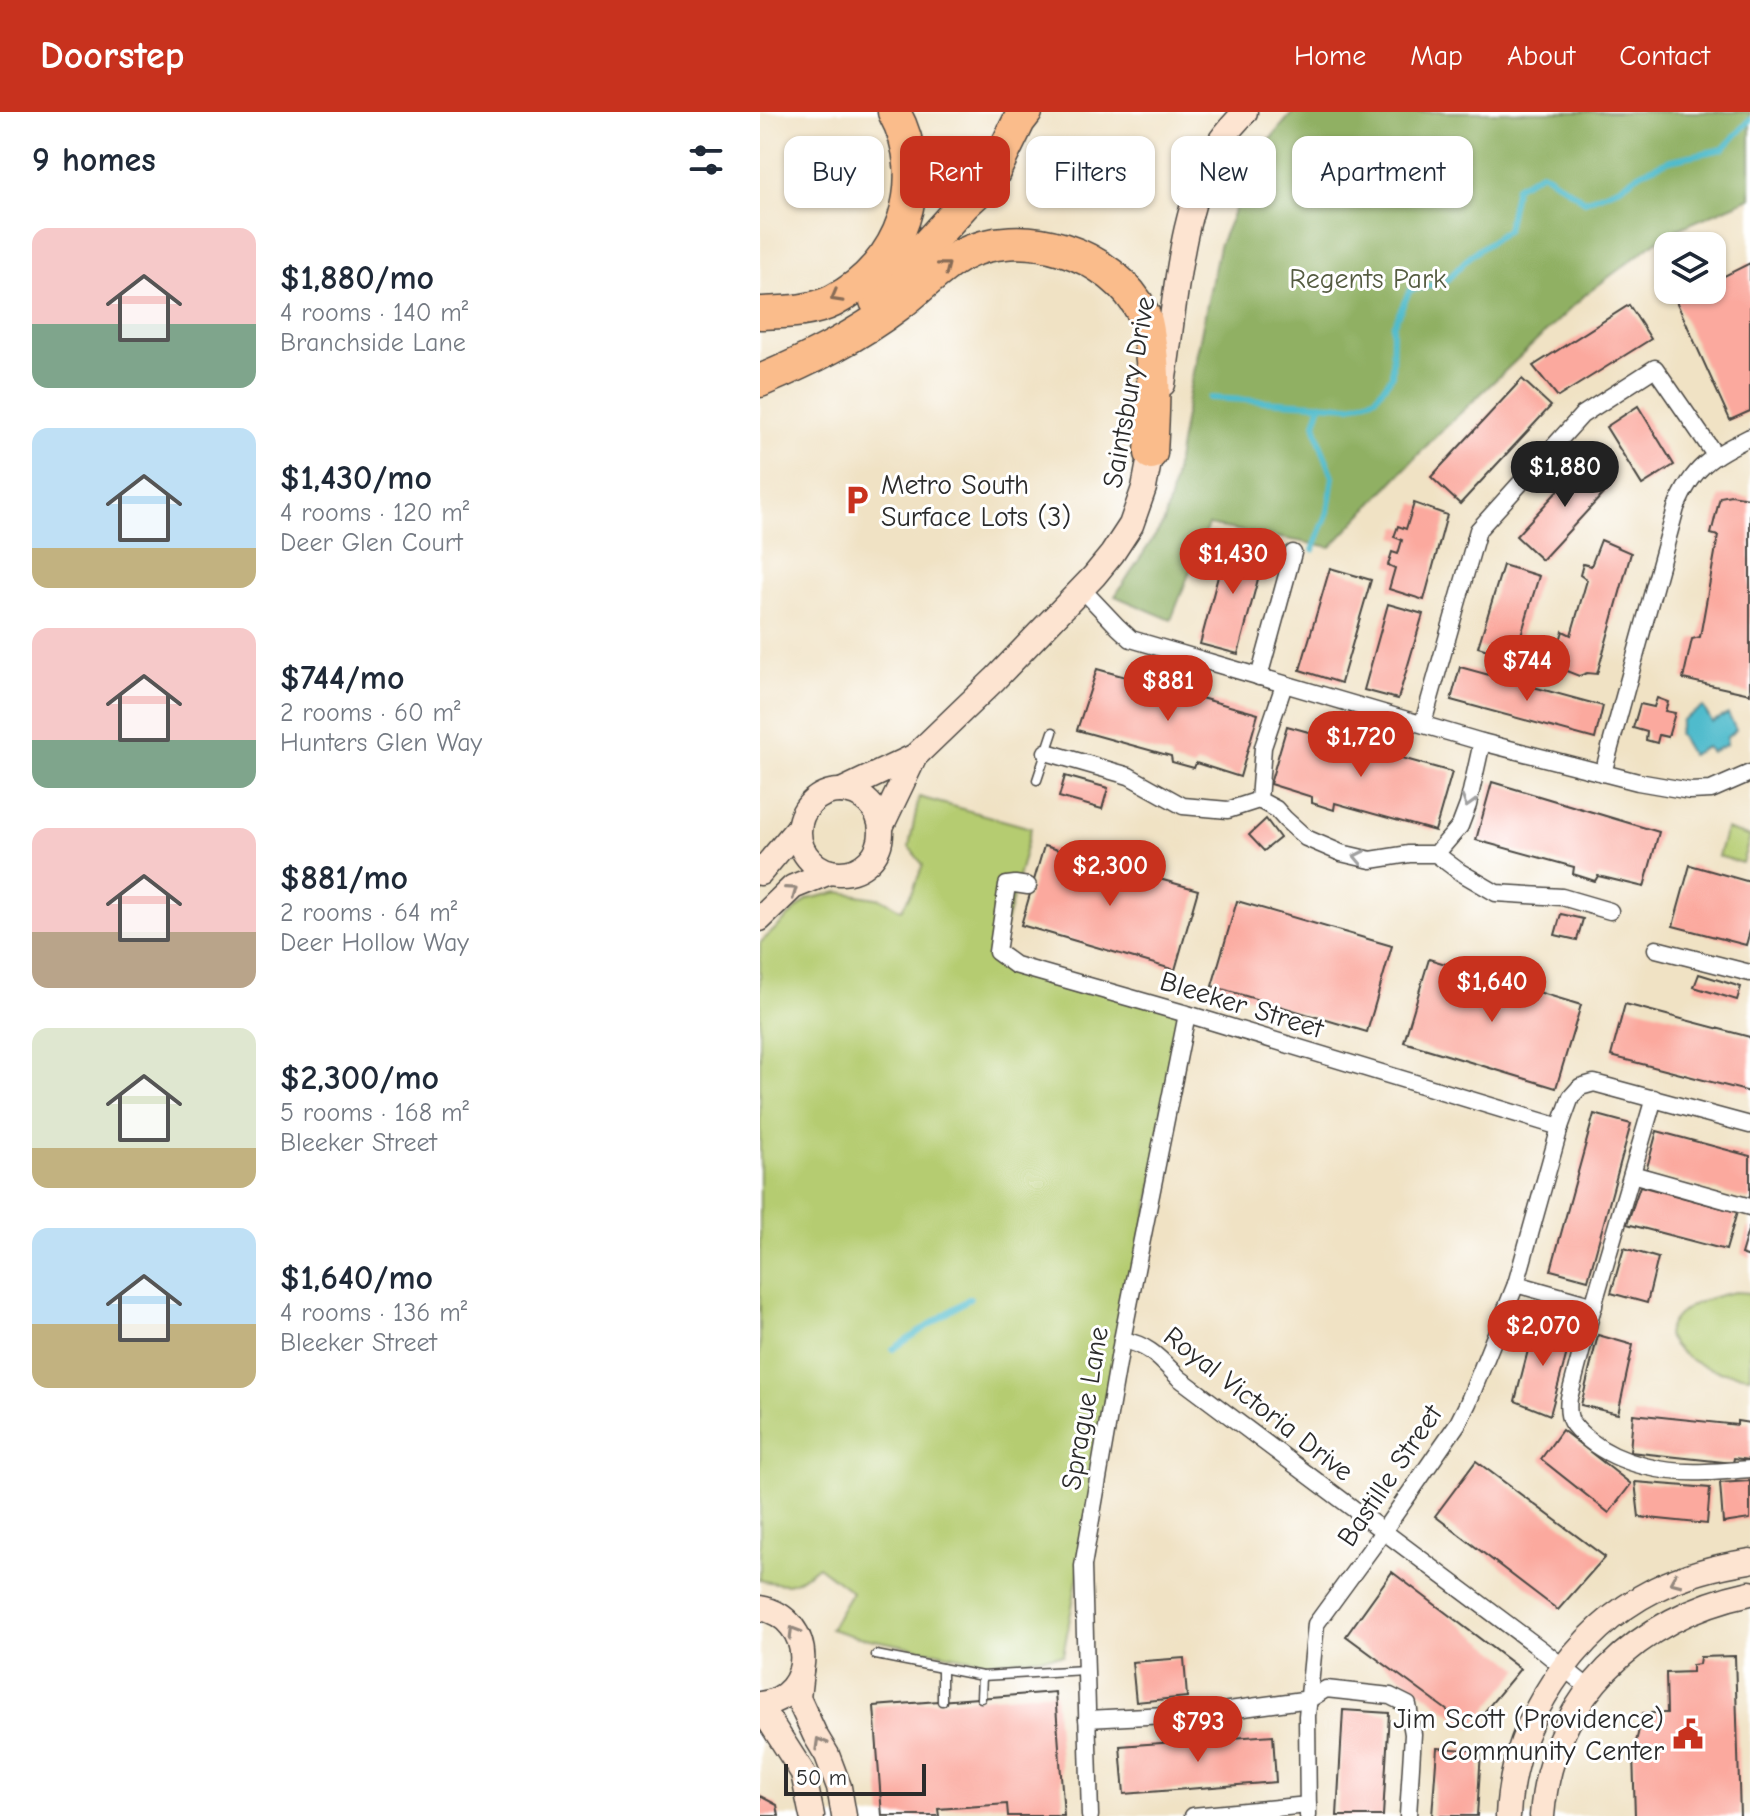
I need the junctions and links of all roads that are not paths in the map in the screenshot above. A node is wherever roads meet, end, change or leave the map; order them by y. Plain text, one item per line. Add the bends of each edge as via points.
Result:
1 (894, 112) edge
2 (1007, 112) edge
3 (1026, 112) edge
4 (1245, 112) edge
5 (997, 136) edge
6 (1010, 139) edge
7 (960, 208) edge
8 (760, 313) edge
9 (760, 379) edge
10 (1750, 437) edge
11 (1151, 453) junction
12 (1715, 455) junction
13 (1293, 553) dead end
14 (1082, 589) junction
15 (1259, 677) junction
16 (1284, 685) junction
17 (1423, 723) junction
18 (1053, 732) dead end
19 (1482, 742) junction
20 (1046, 752) junction
21 (915, 756) junction
22 (1603, 773) junction
23 (1750, 773) edge
24 (1037, 780) dead end
25 (841, 791) junction
26 (1259, 800) junction
27 (881, 827) junction
28 (798, 828) junction
29 (1436, 854) junction
30 (830, 872) junction
31 (760, 873) edge
32 (1028, 886) dead end
33 (1610, 911) dead end
34 (760, 919) edge
35 (1656, 949) dead end
36 (1750, 973) edge
37 (1187, 1014) junction
38 (1654, 1098) junction
39 (1750, 1125) edge
40 (1560, 1127) junction
41 (1632, 1174) junction
42 (1750, 1207) edge
43 (1516, 1284) junction
44 (1594, 1306) junction
45 (1122, 1340) junction
46 (1750, 1469) edge
47 (1383, 1532) junction
48 (1750, 1561) edge
49 (1750, 1593) edge
50 (761, 1608) edge
51 (876, 1655) dead end
52 (1564, 1667) junction
53 (942, 1668) junction
54 (1086, 1670) junction
55 (801, 1671) junction
56 (982, 1676) junction
57 (1590, 1689) junction
58 (981, 1698) dead end
59 (1310, 1699) junction
60 (942, 1701) dead end
61 (760, 1704) edge
62 (760, 1715) edge
63 (1087, 1719) junction
64 (1308, 1810) edge
65 (812, 1816) edge
66 (844, 1816) edge
67 (1090, 1816) edge
68 (1193, 1816) edge
69 (1408, 1816) edge
70 (1508, 1816) edge
71 (1542, 1816) edge

1 -> 8 highway via 908,145 911,170 911,194 897,239 864,280 831,302 794,312
2 - 5 highway
3 - 6 highway
4 - 11 street, Saintsbury Drive via 1222,138 1193,203
7 - 9 highway via 879,300
9 -> 11 highway via 809,361 860,332 961,255 991,244 1042,244 1092,262 1122,286 1145,317 1154,376
10 - 12 street
11 - 14 street, Saintsbury Drive via 1131,525
12 - 17 street via 1655,368 1582,415 1478,530
12 - 22 street via 1697,471 1676,508
13 - 15 street
14 - 15 street via 1131,639
14 - 21 street, Saintsbury Drive
15 - 16 street
16 - 17 street
16 - 26 street via 1263,747
17 - 19 street
18 - 20 lane
19 - 22 street
19 -> 29 street via 1460,826
20 - 24 lane
20 - 26 street via 1129,776 1183,806 1228,810
21 - 25 street, Saintsbury Drive
21 - 27 street, Saintsbury Drive
22 - 23 street via 1690,791 1711,790
25 - 27 street via 869,803
25 - 28 street via 807,806
29 -> 26 street via 1371,860 1341,853 1306,838
27 - 30 street via 867,863 856,870
28 - 30 street via 807,858
28 - 31 street
29 - 33 street via 1496,893 1562,897
34 -> 30 street via 793,887
32 - 37 street, Bleeker Street via 1007,885 997,952 1015,965
35 - 36 street
37 - 40 street, Bleeker Street
37 - 45 street, Sprague Lane
38 - 39 street
38 - 40 street, Bastille Street via 1592,1083 1571,1097
38 - 41 street
40 - 43 street, Bastille Street
41 - 42 street
41 - 44 street
43 - 44 street
43 - 47 street, Bastille Street via 1458,1423
44 - 46 street via 1567,1410 1579,1432 1609,1454 1645,1466 1704,1473
45 - 47 street, Royal Victoria Drive via 1153,1351 1179,1378
45 - 54 street, Sprague Lane via 1083,1566
47 - 52 street, Royal Victoria Drive
47 - 59 street, Bastille Street via 1316,1624
48 -> 52 street via 1688,1576 1632,1603
49 - 57 street via 1698,1608 1649,1633
55 -> 50 street via 800,1638 792,1624
51 - 53 lane
52 - 57 street, Royal Victoria Drive
52 - 70 street via 1526,1732 1513,1773
53 - 56 lane
53 - 60 lane
54 - 56 lane
54 - 63 street, Sprague Lane
55 - 61 street via 781,1697
66 -> 55 street via 831,1766 798,1698
56 - 58 lane
57 - 71 street via 1560,1739
59 - 63 street via 1207,1713
59 - 64 street, Bastille Street
59 - 69 street via 1326,1689 1390,1696 1408,1705 1413,1734
62 - 65 street via 769,1720 803,1773
63 - 67 street, Sprague Lane
64 - 68 street

